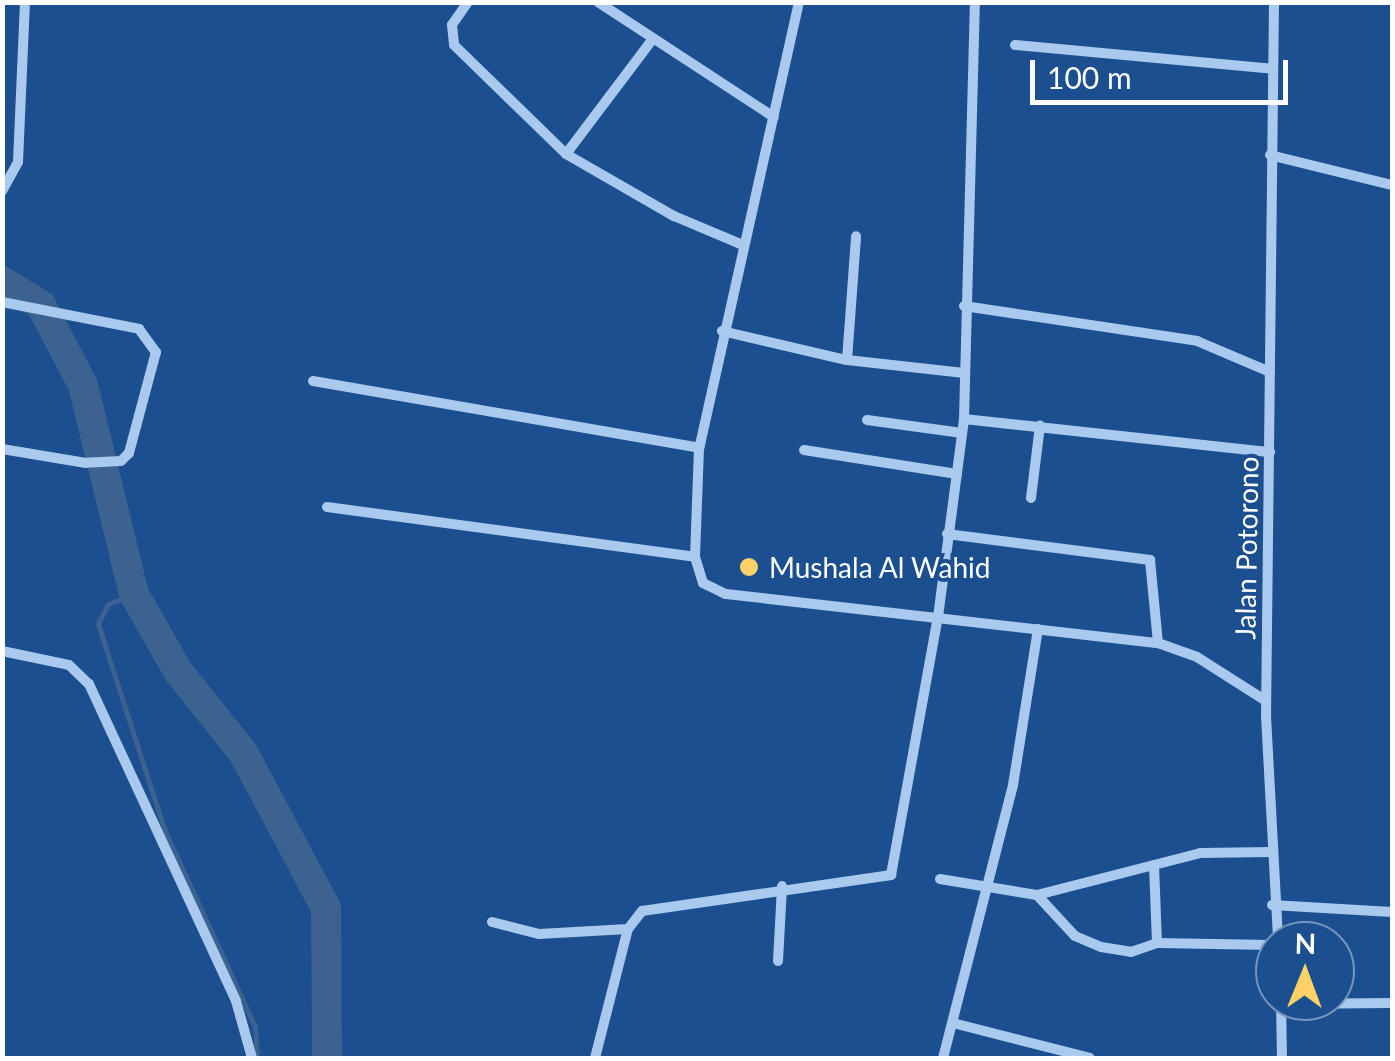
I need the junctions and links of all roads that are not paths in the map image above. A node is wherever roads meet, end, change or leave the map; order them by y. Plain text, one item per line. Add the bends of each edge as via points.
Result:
1 (25, 2) edge
2 (468, 2) edge
3 (598, 2) edge
4 (799, 2) edge
5 (975, 2) edge
6 (1274, 2) edge
7 (651, 41) junction
8 (1015, 44) dead end
9 (1273, 69) junction
10 (774, 117) junction
11 (566, 154) junction
12 (1270, 154) junction
13 (1392, 184) edge
14 (2, 192) edge
15 (856, 236) dead end
16 (743, 245) junction
17 (2, 302) edge
18 (964, 306) junction
19 (722, 331) junction
20 (847, 360) junction
21 (1270, 372) junction
22 (964, 373) junction
23 (313, 381) dead end
24 (964, 419) junction
25 (867, 420) dead end
26 (1040, 426) junction
27 (962, 433) junction
28 (2, 448) edge
29 (699, 448) junction
30 (804, 450) dead end
31 (1270, 452) junction
32 (957, 474) junction
33 (1031, 498) dead end
34 (327, 507) dead end
35 (948, 534) junction
36 (695, 558) junction
37 (938, 617) junction
38 (1038, 629) junction
39 (1158, 643) junction
40 (2, 651) edge
41 (1266, 701) junction
42 (1271, 852) junction
43 (1154, 865) junction
44 (940, 879) dead end
45 (782, 886) junction
46 (986, 887) junction
47 (1038, 895) junction
48 (1272, 904) junction
49 (1392, 912) edge
50 (1274, 921) edge
51 (492, 922) dead end
52 (628, 929) junction
53 (1157, 943) junction
54 (1255, 943) edge
55 (778, 962) dead end
56 (1355, 1003) edge
57 (1392, 1003) edge
58 (1281, 1021) edge
59 (953, 1023) junction
60 (252, 1058) edge
61 (595, 1058) edge
62 (943, 1058) edge
63 (1090, 1058) edge
64 (1282, 1058) edge

1 - 14 street via 18,162
2 - 11 street via 452,25 454,45
3 - 7 street
4 - 10 street
5 - 18 street
6 - 9 street, Jalan Potorono
7 - 10 street
7 - 11 street
8 - 9 street
9 - 12 street, Jalan Potorono
10 - 16 street
11 - 16 street via 674,216
12 - 13 street
12 - 21 street, Jalan Potorono
15 - 20 street
16 - 19 street
17 - 28 street via 140,329 156,352 129,453 121,461 86,463
18 - 21 street via 1197,341
18 - 22 street
19 - 20 street
19 - 29 street
20 - 22 street
21 - 31 street, Jalan Potorono
22 - 24 street
23 - 29 street
24 - 26 street
24 - 27 street
25 - 27 street
26 - 31 street
26 - 33 street
27 - 32 street
29 - 36 street
30 - 32 street
31 - 41 street, Jalan Potorono
32 - 35 street
34 - 36 street
35 - 37 street
35 - 39 street via 1150,560
36 - 37 street via 710,590
37 - 38 street
37 - 45 street via 890,875
38 - 39 street
38 - 46 street via 1012,785
39 - 41 street via 1182,649
40 - 60 street via 70,665 89,684 236,1001
41 - 42 street, Jalan Potorono
42 - 43 street via 1200,852
42 - 48 street, Jalan Potorono
43 - 47 street
43 - 53 street
44 - 46 street
45 - 52 street via 650,908
45 - 55 street
46 - 47 street
46 - 59 street
47 - 53 street via 1075,936 1101,947 1131,952
48 - 49 street
48 - 50 street, Jalan Potorono
51 - 52 street via 539,934
52 - 61 street
53 - 54 street
56 - 57 street
58 - 64 street
59 - 62 street
59 - 63 street

